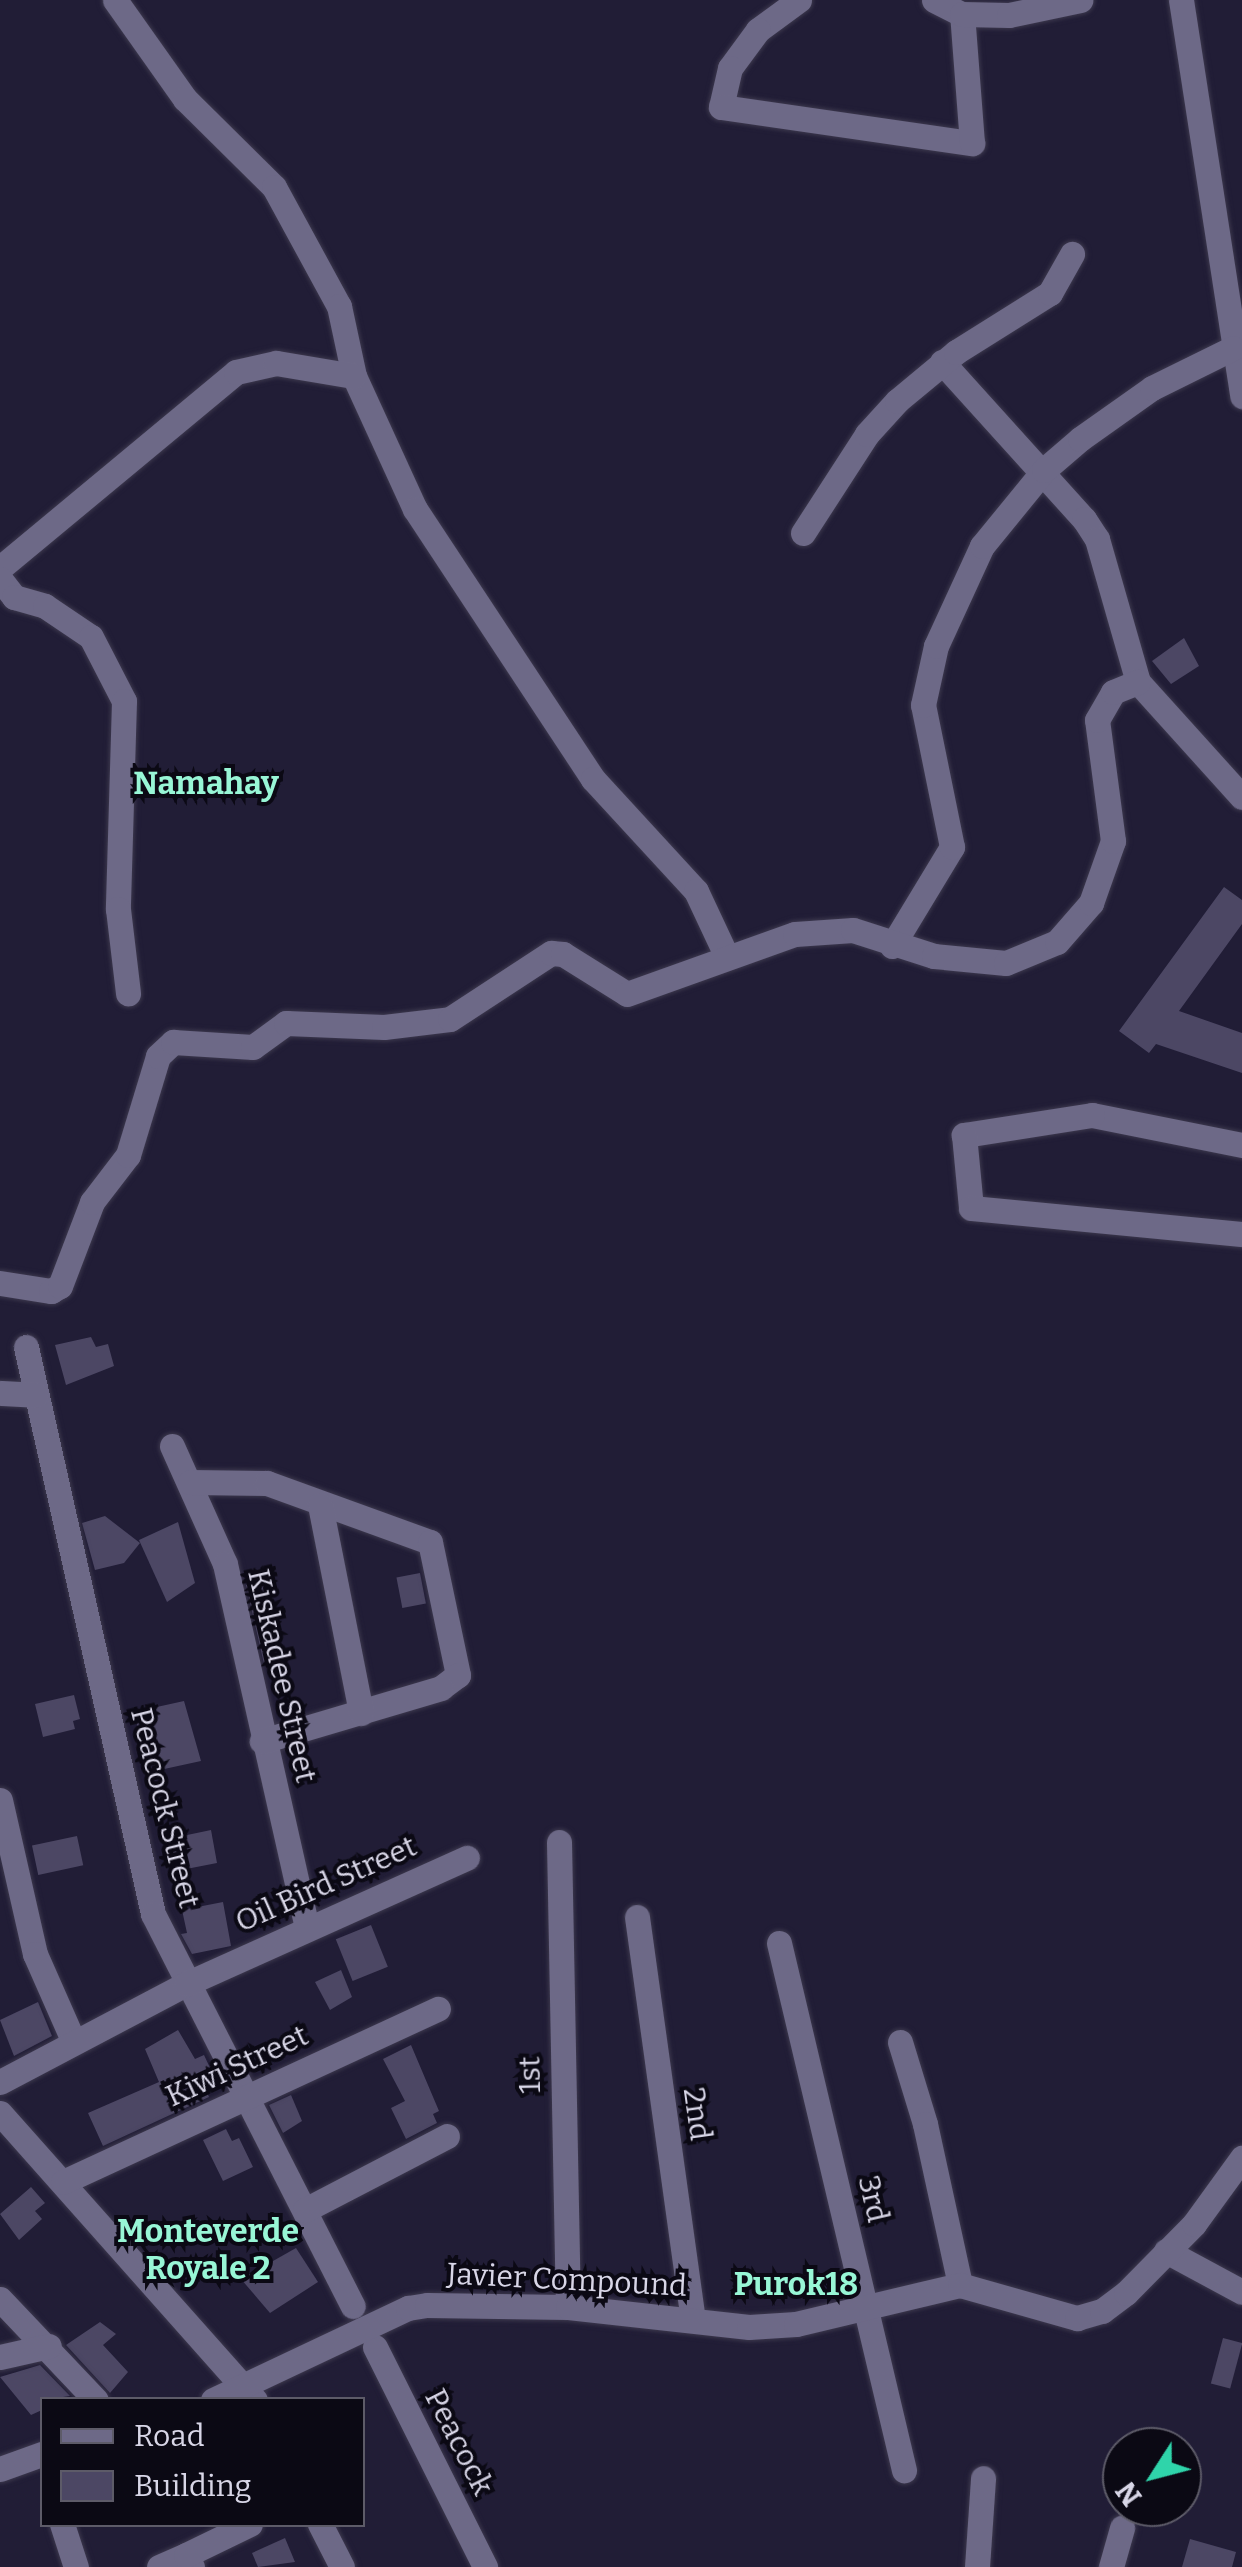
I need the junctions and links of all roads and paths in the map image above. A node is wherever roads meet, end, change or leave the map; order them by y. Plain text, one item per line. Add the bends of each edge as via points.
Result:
1 (115, 0) edge
2 (799, 0) edge
3 (934, 0) edge
4 (1080, 0) edge
5 (1180, 0) edge
6 (962, 14) junction
7 (1072, 254) dead end
8 (1233, 348) junction
9 (942, 362) junction
10 (354, 376) junction
11 (1242, 396) edge
12 (1044, 470) junction
13 (803, 533) dead end
14 (0, 568) edge
15 (0, 580) edge
16 (1138, 682) junction
17 (1242, 798) edge
18 (892, 946) junction
19 (726, 955) junction
20 (128, 993) dead end
21 (1242, 1144) edge
22 (1242, 1234) edge
23 (0, 1284) edge
24 (26, 1347) dead end
25 (0, 1393) edge
26 (36, 1395) junction
27 (172, 1446) dead end
28 (190, 1482) junction
29 (320, 1504) junction
30 (361, 1713) junction
31 (262, 1741) junction
32 (0, 1800) edge
33 (559, 1842) dead end
34 (467, 1858) dead end
35 (637, 1918) dead end
36 (307, 1927) junction
37 (779, 1943) dead end
38 (186, 1984) junction
39 (438, 2010) dead end
40 (73, 2040) junction
41 (900, 2042) dead end
42 (0, 2082) edge
43 (246, 2098) junction
44 (0, 2113) edge
45 (447, 2136) dead end
46 (1242, 2158) edge
47 (63, 2182) junction
48 (305, 2210) junction
49 (1166, 2251) junction
50 (960, 2285) junction
51 (1242, 2292) edge
52 (0, 2299) edge
53 (866, 2305) junction
54 (353, 2306) dead end
55 (568, 2307) junction
56 (693, 2319) junction
57 (50, 2346) junction
58 (375, 2347) dead end
59 (0, 2358) edge
60 (250, 2392) edge
61 (93, 2397) edge
62 (40, 2455) edge
63 (0, 2470) edge
64 (904, 2470) dead end
65 (983, 2478) dead end
66 (63, 2527) edge
67 (245, 2527) edge
68 (322, 2527) edge
69 (1122, 2528) dead end
70 (189, 2561) edge
71 (76, 2567) edge
72 (159, 2567) edge
73 (342, 2567) edge
74 (485, 2567) edge
75 (977, 2567) edge
76 (1111, 2567) edge

1 - 10 street via 184,100 274,187 339,306
2 - 6 street via 758,30 730,68 721,107 972,143
3 - 6 street
4 - 6 street via 1009,16
5 - 8 street
7 - 9 street via 1050,293
8 - 11 street
8 - 12 street via 1152,388
9 - 12 street
9 - 13 street via 867,434
10 - 14 street via 276,363 236,372
10 - 19 street via 414,509 456,576 517,656 593,778 696,892
12 - 16 street via 1097,539
12 - 18 street via 982,546 936,646 923,705 952,848
15 - 20 street via 14,596 45,606 92,637 124,701 118,909
16 - 17 street
16 - 18 street via 1112,692 1097,720 1113,841 1091,902 1057,942 1006,963
18 - 19 street via 853,930 795,934
19 - 23 street via 626,994 551,953 450,1019 384,1026 286,1023 253,1047 165,1045 128,1156 92,1202 60,1286 51,1291
21 - 22 street via 1092,1115 964,1135 971,1208
24 - 26 street, Peacock Street
25 - 26 street
26 - 38 street, Peacock Street via 153,1914
27 - 28 street, Kiskadee Street
28 - 29 street via 267,1483
28 - 31 street, Kiskadee Street via 225,1564
29 - 30 street
29 - 30 street via 430,1542 458,1675 441,1688
30 - 31 street
31 - 36 street, Kiskadee Street
32 - 40 street via 35,1954
33 - 55 street, 1st
34 - 36 street, Oil Bird Street
35 - 56 street, 2nd
36 - 38 street, Oil Bird Street
37 - 53 street, 3rd
38 - 40 street, Oil Bird Street
38 - 43 street, Peacock Street
39 - 43 street, Kiwi Street
40 - 42 street, Oil Bird Street
41 - 50 street via 926,2124
43 - 47 street, Kiwi Street
43 - 48 street, Peacock Street
44 - 47 street
45 - 48 street
46 - 49 street, Javier Compound
47 - 60 street
48 - 54 street, Peacock Street
49 - 50 street, Javier Compound via 1102,2311 1077,2318
49 - 51 street
50 - 53 street, Javier Compound
52 - 57 street
53 - 56 street, Javier Compound via 796,2324 749,2327
53 - 64 street, 3rd
55 - 56 street, Javier Compound
55 - 60 street, Javier Compound via 408,2308
57 - 59 street
57 - 61 street
58 - 74 street, Peacock
62 - 63 street
65 - 75 street
66 - 71 street
67 - 70 street
68 - 73 street
69 - 76 street
70 - 72 street

